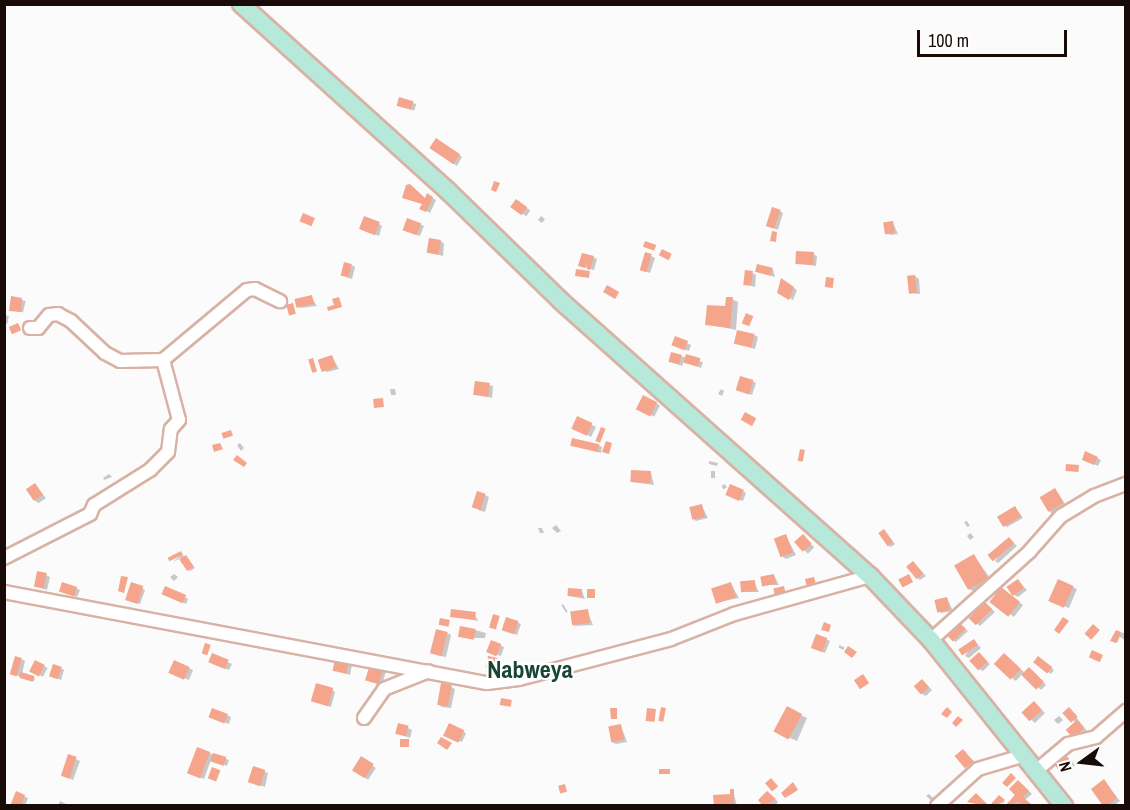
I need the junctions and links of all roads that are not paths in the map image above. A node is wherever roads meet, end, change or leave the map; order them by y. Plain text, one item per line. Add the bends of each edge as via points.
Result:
1 (241, 4) edge
2 (280, 301) dead end
3 (30, 328) dead end
4 (163, 360) junction
5 (1125, 484) edge
6 (4, 558) edge
7 (870, 576) junction
8 (4, 592) edge
9 (931, 640) junction
10 (430, 670) junction
11 (1125, 711) edge
12 (364, 718) dead end
13 (1025, 755) junction
14 (1037, 770) junction
15 (937, 806) edge
16 (1065, 806) edge

1 - 7 street via 447,190 561,301
2 - 4 street via 255,289 247,290
3 - 4 street via 38,328 49,315 58,314 120,361
4 - 6 street via 179,420 171,429 172,439 163,458 94,506 90,513
5 - 9 street via 1079,503 1061,516 1029,552
7 - 9 street
7 - 10 street via 734,614 671,639 519,679 487,683
8 - 10 street
9 - 13 street
10 - 12 street via 384,689
11 - 14 street via 1096,737 1068,744
13 - 14 street
13 - 15 street via 978,769
14 - 16 street

